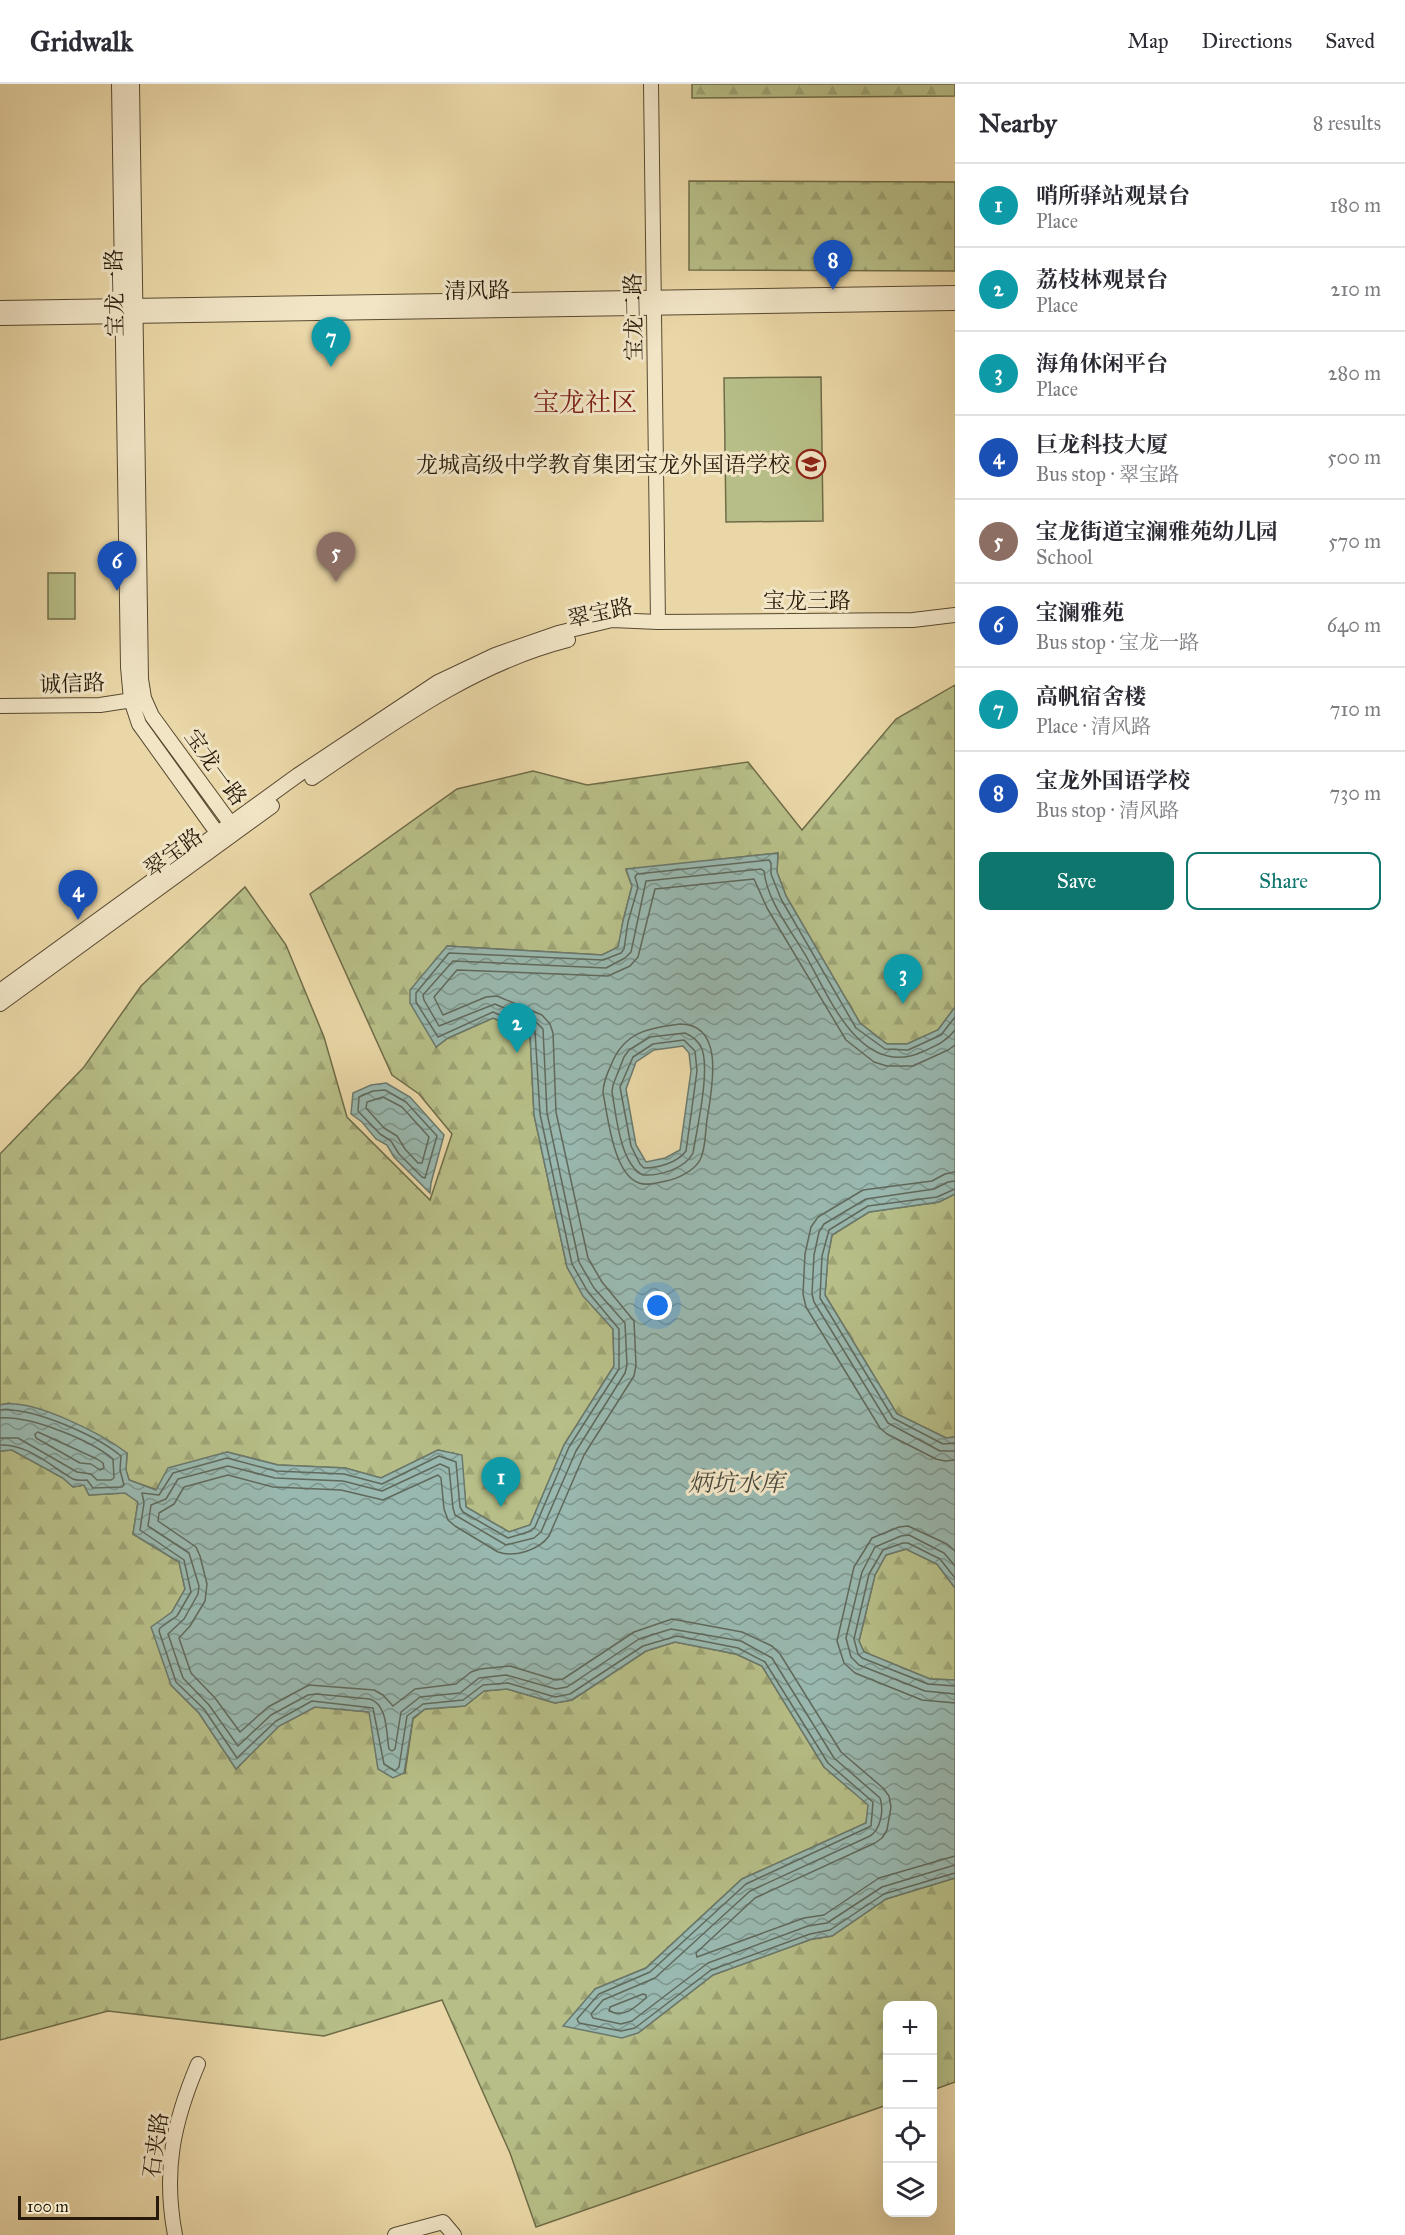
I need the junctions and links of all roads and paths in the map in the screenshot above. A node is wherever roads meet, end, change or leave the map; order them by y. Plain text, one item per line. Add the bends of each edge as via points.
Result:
1 (119, 84) edge
2 (132, 84) edge
3 (651, 84) edge
4 (955, 294) edge
5 (654, 303) junction
6 (955, 303) edge
7 (0, 308) edge
8 (129, 311) junction
9 (0, 318) edge
10 (955, 615) edge
11 (658, 622) junction
12 (138, 699) junction
13 (0, 706) edge
14 (226, 831) junction
15 (0, 991) edge
16 (0, 1004) edge
17 (198, 2064) dead end
18 (175, 2235) edge
19 (395, 2235) edge
20 (454, 2235) edge

1 - 8 street, 宝龙一路
2 - 8 street, 宝龙一路
3 - 5 street, 宝龙二路
4 - 5 street, 清风路
5 - 6 street, 清风路
5 - 8 street, 清风路
5 - 11 street, 宝龙二路
7 - 8 street, 清风路
8 - 9 street, 清风路
8 - 12 street, 宝龙一路 via 128,656
10 - 11 street, 宝龙三路 via 913,620
11 - 14 street, 翠宝路 via 562,641 502,663 442,692
12 - 13 street, 诚信路 via 100,705
12 - 14 street, 宝龙一路 via 139,724
14 - 15 street, 翠宝路
14 - 16 street, 翠宝路
17 - 18 street, 石夹路 via 172,2139 169,2192
19 - 20 street via 443,2222

